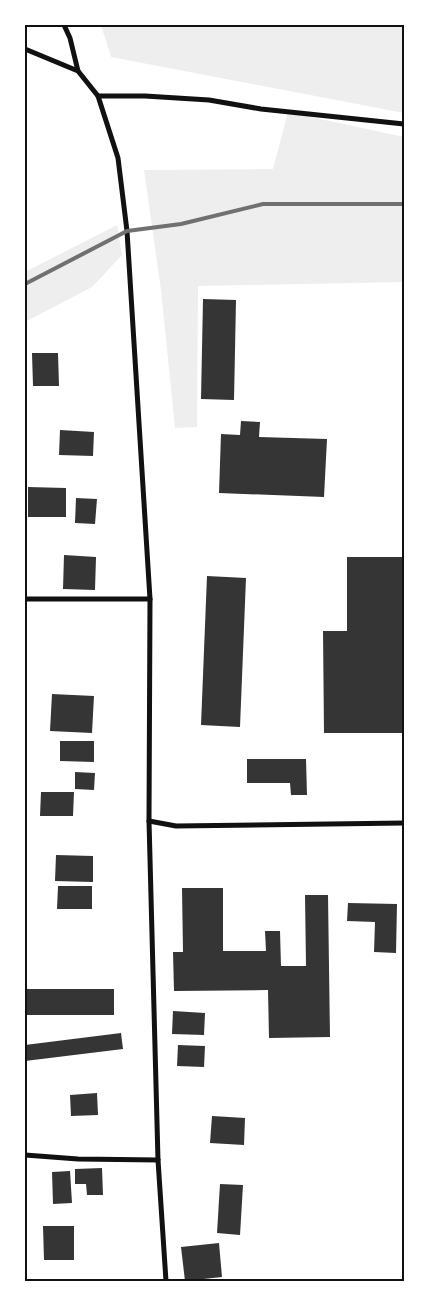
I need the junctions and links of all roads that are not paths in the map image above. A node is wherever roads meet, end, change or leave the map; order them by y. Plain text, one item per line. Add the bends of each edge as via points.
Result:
1 (64, 25) edge
2 (25, 50) edge
3 (78, 72) junction
4 (98, 96) junction
5 (404, 124) edge
6 (25, 599) edge
7 (150, 599) junction
8 (149, 821) junction
9 (404, 823) edge
10 (25, 1155) edge
11 (158, 1160) junction
12 (166, 1281) edge

1 - 3 street
2 - 3 street
3 - 4 street
4 - 5 street via 209,100 261,109
4 - 7 street via 118,158 128,231
6 - 7 street
7 - 8 street
8 - 9 street via 176,826
8 - 11 street
10 - 11 street
11 - 12 street

